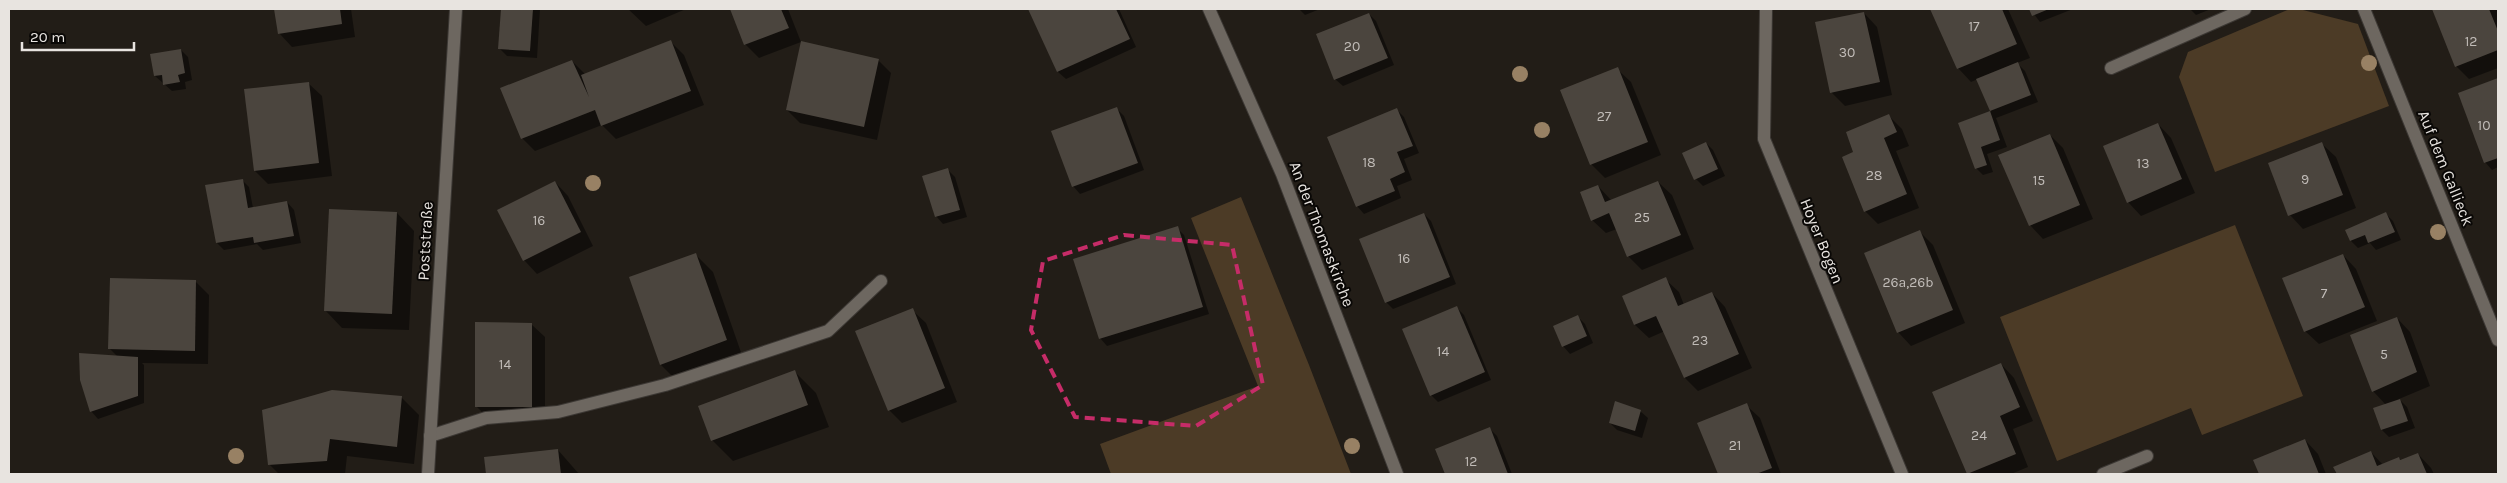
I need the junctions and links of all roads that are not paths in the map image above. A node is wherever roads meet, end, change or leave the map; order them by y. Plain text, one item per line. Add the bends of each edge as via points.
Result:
1 (456, 9) edge
2 (1209, 9) edge
3 (1766, 9) edge
4 (2245, 9) edge
5 (2364, 9) edge
6 (2110, 68) dead end
7 (881, 281) dead end
8 (2498, 340) edge
9 (430, 436) junction
10 (2147, 456) dead end
11 (428, 474) edge
12 (1397, 474) edge
13 (1902, 474) edge
14 (2103, 474) edge

1 - 9 street, Poststraße
2 - 12 street, An der Thomaskirche via 1282,174
3 - 13 street, Hoyer Bogen via 1764,139
4 - 6 street
5 - 8 street, Auf dem Gallieck
7 - 9 street via 828,331 665,385 558,412 486,418
9 - 11 street, Poststraße
10 - 14 street

